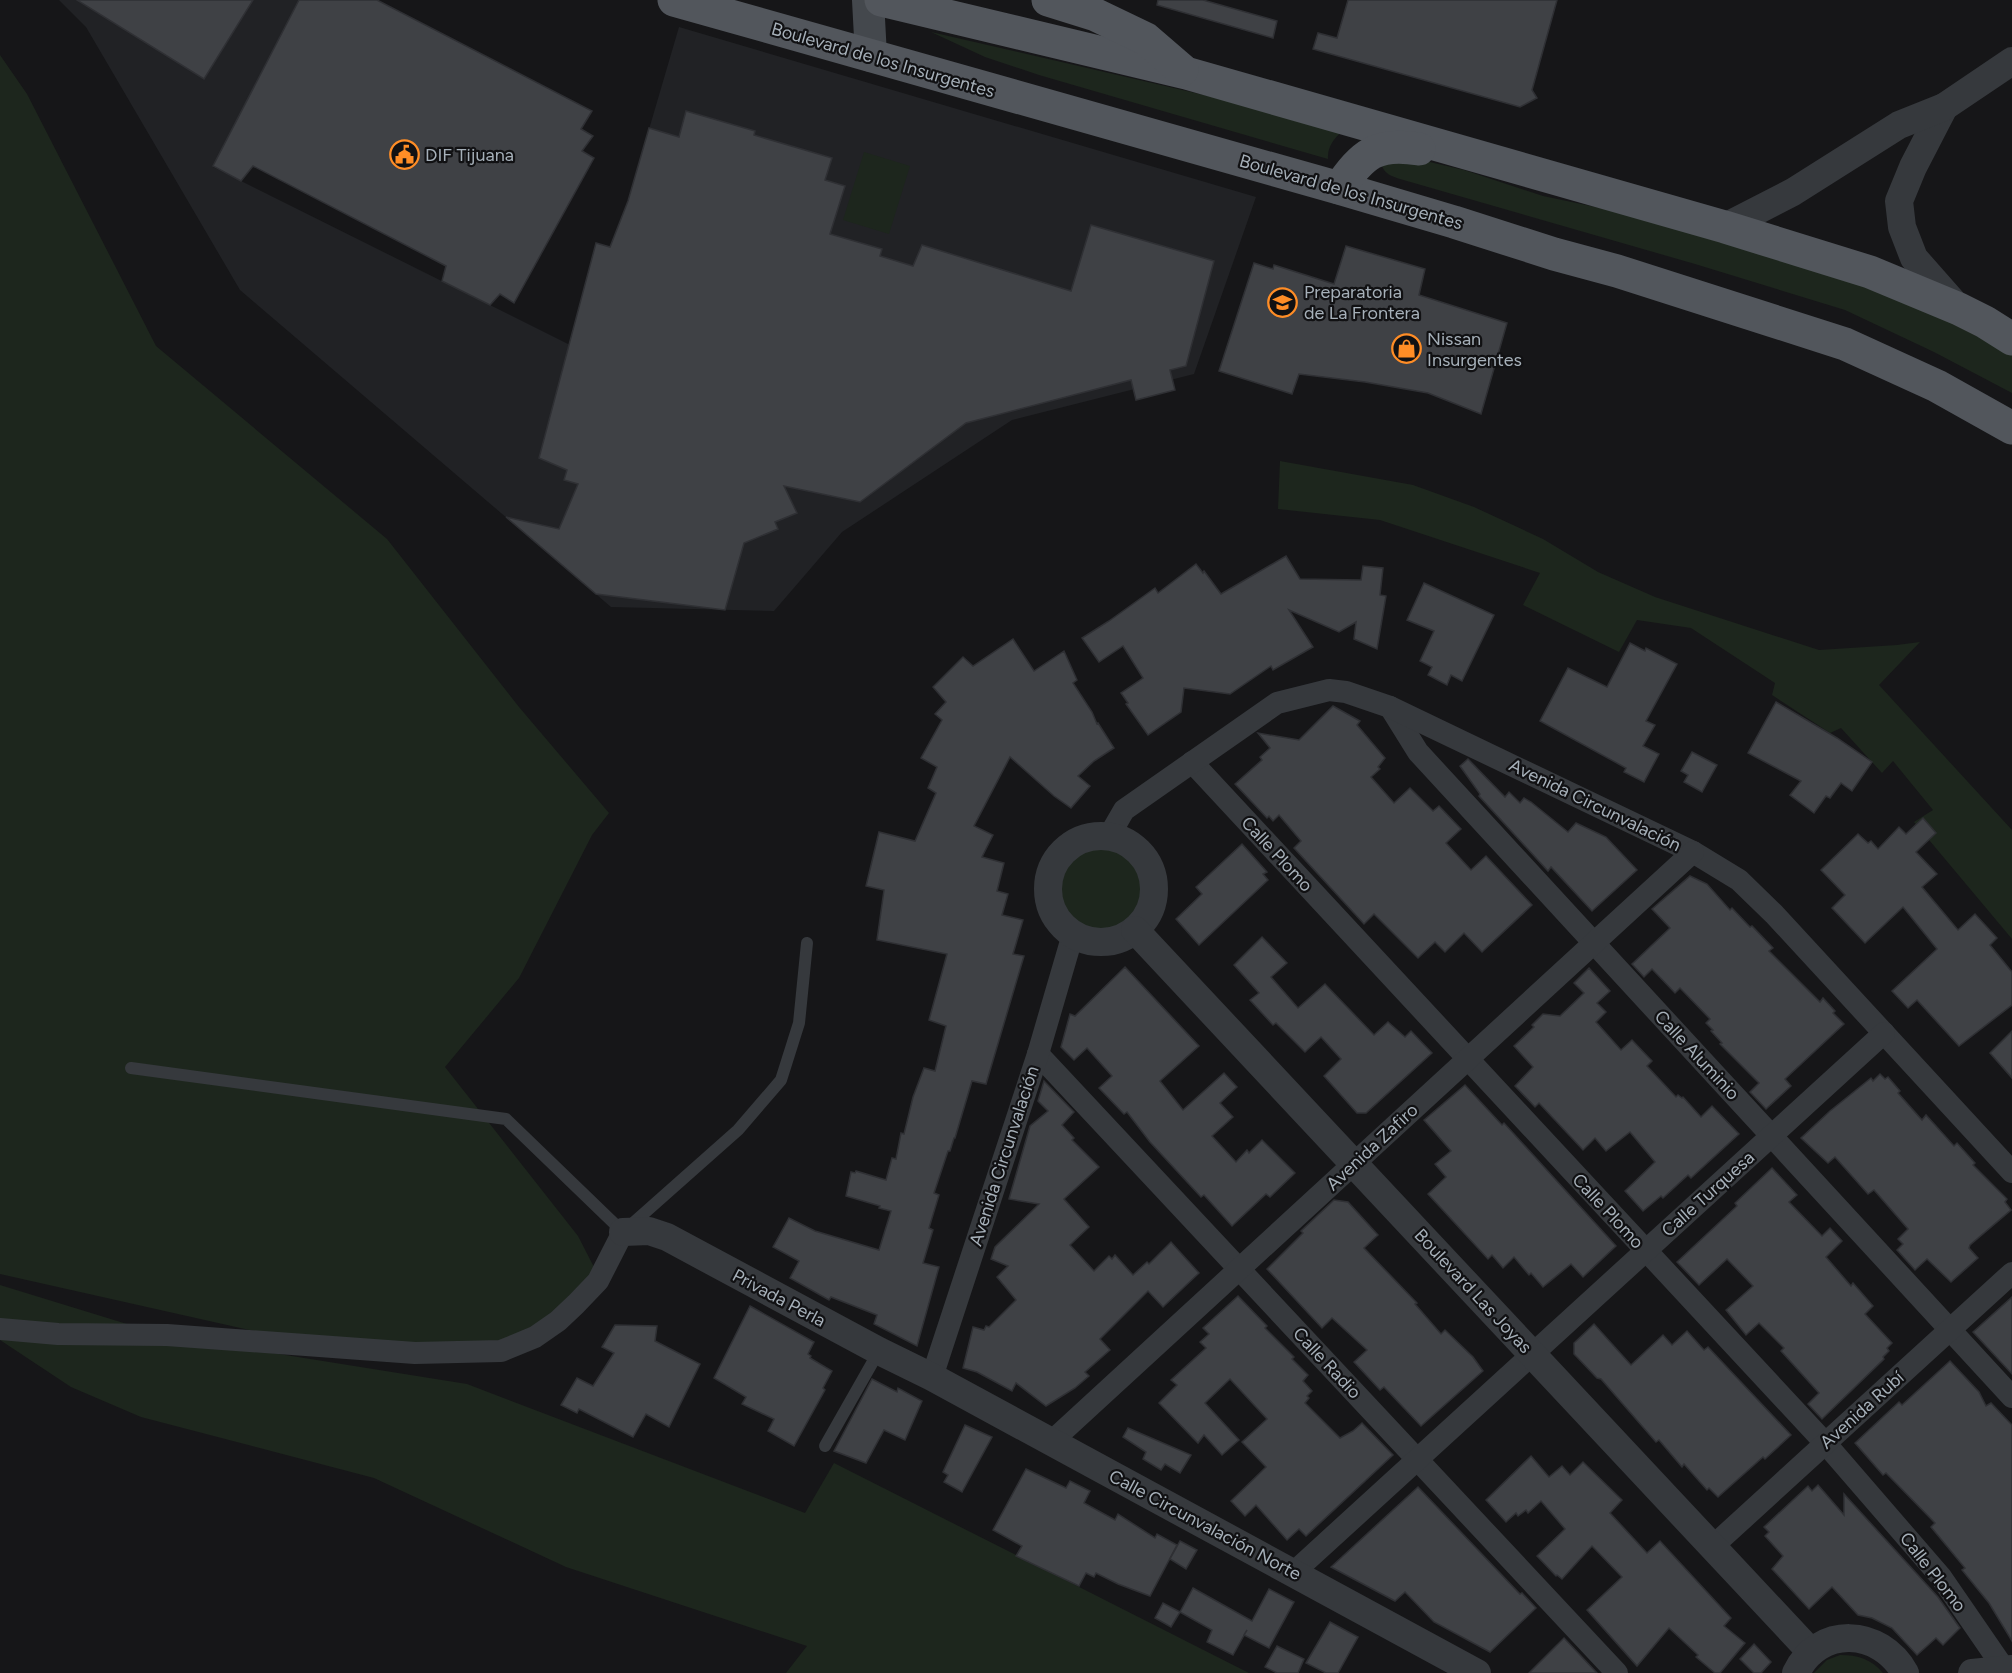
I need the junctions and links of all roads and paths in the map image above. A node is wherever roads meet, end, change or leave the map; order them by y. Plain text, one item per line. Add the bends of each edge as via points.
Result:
1 (674, 0) edge
2 (868, 0) edge
3 (881, 0) edge
4 (1048, 0) edge
5 (871, 56) junction
6 (2012, 62) edge
7 (1186, 73) junction
8 (1944, 106) junction
9 (1501, 163) junction
10 (1339, 188) junction
11 (1725, 227) junction
12 (1959, 309) junction
13 (2012, 339) edge
14 (2012, 428) edge
15 (1390, 707) junction
16 (1192, 762) junction
17 (1109, 837) junction
18 (1693, 852) junction
19 (1135, 930) junction
20 (1073, 934) junction
21 (807, 943) dead end
22 (1594, 943) junction
23 (1884, 1033) junction
24 (1038, 1054) junction
25 (1468, 1059) junction
26 (131, 1068) dead end
27 (1772, 1136) junction
28 (1353, 1164) junction
29 (2012, 1172) edge
30 (623, 1232) junction
31 (1645, 1251) junction
32 (1239, 1269) junction
33 (2012, 1273) edge
34 (0, 1329) edge
35 (1951, 1330) junction
36 (879, 1351) junction
37 (1531, 1354) junction
38 (932, 1377) junction
39 (2012, 1396) edge
40 (1051, 1442) junction
41 (1826, 1444) junction
42 (825, 1446) dead end
43 (1417, 1459) junction
44 (1713, 1547) junction
45 (1293, 1573) junction
46 (1803, 1663) edge
47 (2008, 1671) edge
48 (1477, 1673) edge
49 (1617, 1673) edge
50 (1905, 1673) edge
51 (1972, 1673) edge

1 - 5 main road, Boulevard de los Insurgentes
2 - 5 main road
3 - 7 main road
4 - 7 main road via 1096,15 1146,39
5 - 10 main road, Boulevard de los Insurgentes
6 - 8 street
7 - 9 main road
8 - 11 street via 1899,125 1793,192
8 - 12 street via 1899,201 1902,227 1914,258
9 - 10 main road via 1398,145 1370,153
9 - 11 main road
10 - 14 main road, Boulevard de los Insurgentes via 1845,344 1937,386
11 - 12 main road via 1870,272
12 - 13 main road
15 - 16 street, Avenida Circunvalación via 1346,692 1312,693 1277,703
15 - 18 street, Avenida Circunvalación
15 - 22 street, Calle Aluminio via 1418,752
16 - 17 street, Avenida Circunvalación via 1124,810
16 - 25 street, Calle Plomo
17 - 19 street via 1140,852 1150,867 1153,901 1146,918
17 - 20 street via 1078,841 1055,863 1049,878 1052,910
18 - 22 street, Avenida Zafiro
18 - 23 street, Avenida Circunvalación via 1739,879
19 - 20 street via 1104,942
19 - 28 street, Boulevard Las Joyas
20 - 24 street, Avenida Circunvalación
21 - 30 lane via 799,1023 781,1080 738,1130
22 - 25 street, Avenida Zafiro
22 - 27 street, Calle Aluminio
23 - 27 street, Calle Turquesa
23 - 29 street, Avenida Circunvalación
24 - 32 street, Calle Radio
24 - 38 street, Avenida Circunvalación
25 - 28 street, Avenida Zafiro
25 - 31 street, Calle Plomo
26 - 30 lane via 506,1119
27 - 31 street, Calle Turquesa
27 - 35 street, Calle Aluminio
28 - 32 street, Avenida Zafiro
28 - 37 street, Boulevard Las Joyas
30 - 34 street via 598,1281 576,1304 535,1337 501,1351 415,1353 167,1335
30 - 36 street, Privada Perla via 649,1231 666,1237
31 - 37 street, Calle Turquesa
31 - 41 street, Calle Plomo
32 - 40 street, Avenida Zafiro
32 - 43 street, Calle Radio
33 - 35 street, Avenida Rubí
35 - 39 street, Calle Aluminio
35 - 41 street, Avenida Rubí
36 - 38 street, Privada Perla
36 - 42 lane
37 - 43 street, Calle Turquesa
37 - 44 street, Boulevard Las Joyas
38 - 40 street, Calle Circunvalación Norte
40 - 45 street, Calle Circunvalación Norte
41 - 44 street, Avenida Rubí
41 - 47 street, Calle Plomo via 1941,1577
43 - 45 street, Calle Turquesa
43 - 49 street, Calle Radio
44 - 46 street, Boulevard Las Joyas
45 - 48 street, Calle Circunvalación Norte
46 - 50 street via 1828,1642 1847,1638 1867,1640 1885,1648
47 - 51 street

